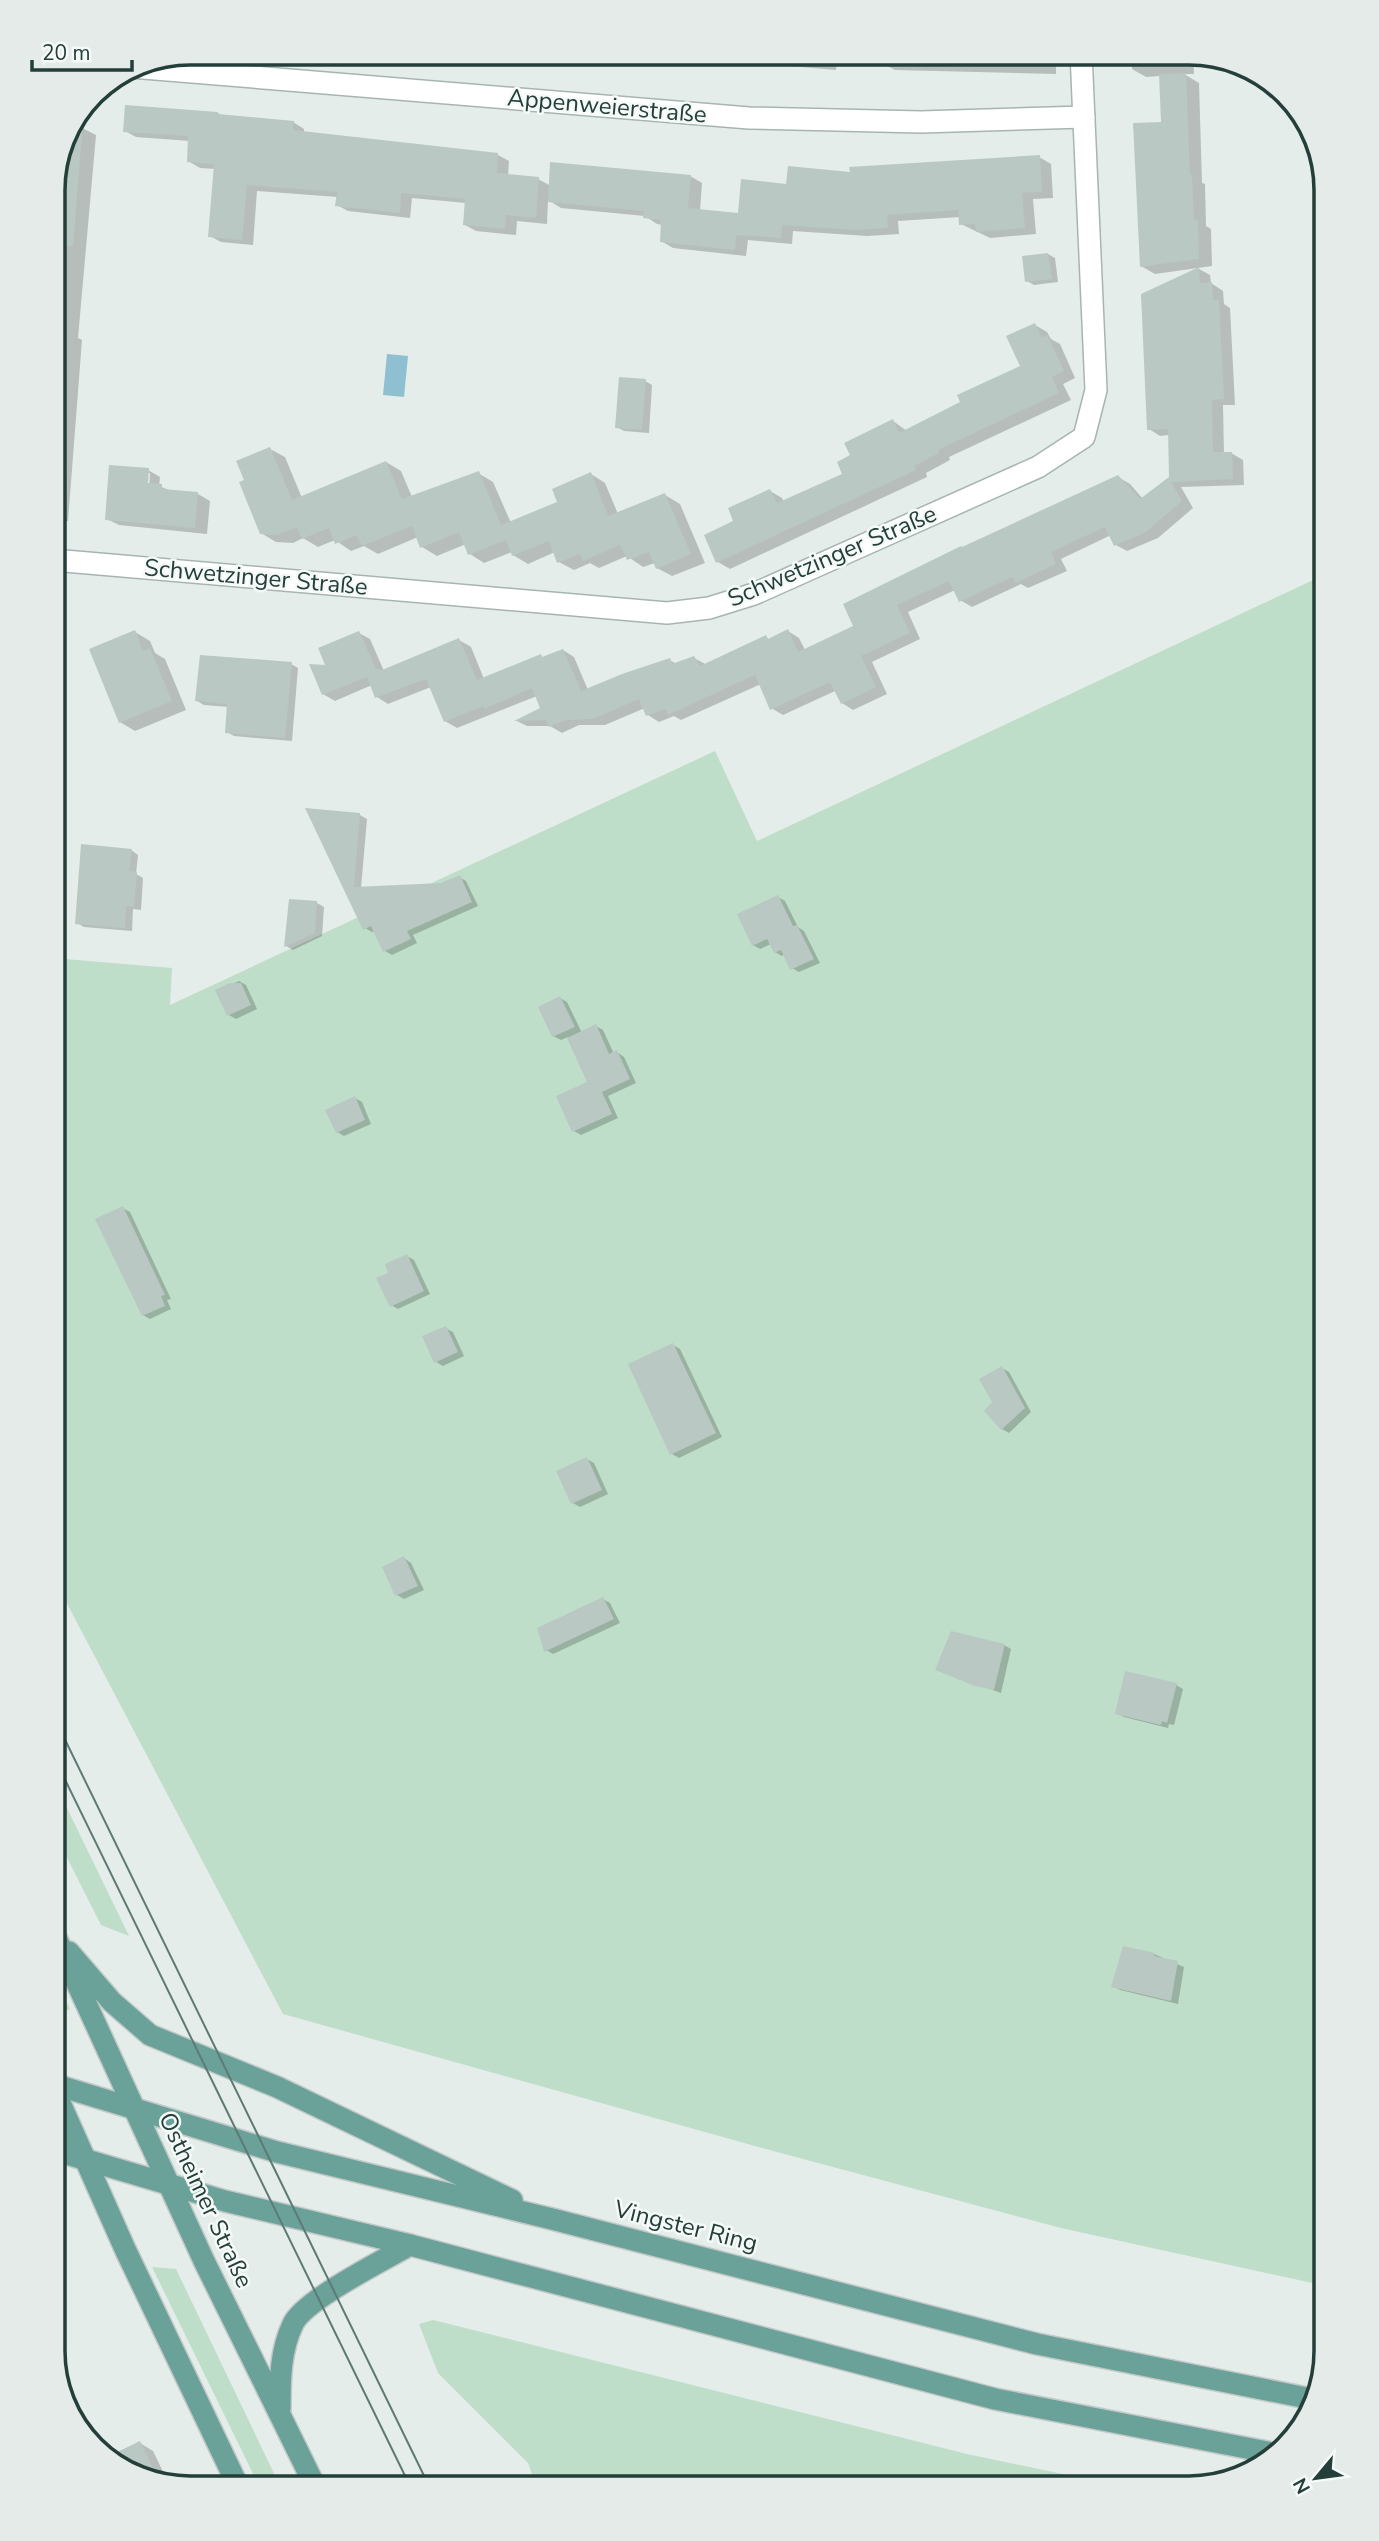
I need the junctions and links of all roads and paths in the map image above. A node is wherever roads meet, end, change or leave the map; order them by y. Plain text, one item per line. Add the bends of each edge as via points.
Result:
1 (1082, 65) edge
2 (157, 69) edge
3 (1084, 117) junction
4 (65, 561) edge
5 (65, 1947) edge
6 (65, 1959) edge
7 (65, 2089) edge
8 (134, 2108) junction
9 (65, 2113) edge
10 (65, 2154) edge
11 (87, 2160) junction
12 (170, 2186) junction
13 (552, 2219) junction
14 (410, 2245) junction
15 (1305, 2398) edge
16 (280, 2415) junction
17 (1263, 2451) edge
18 (233, 2476) edge
19 (310, 2476) edge

1 - 3 street, Schwetzinger Straße
2 - 3 street, Appenweierstraße via 749,118 921,122
3 - 4 street, Schwetzinger Straße via 1096,390 1084,437 1038,467 792,578 709,608 667,613
5 - 13 main road via 112,2002 150,2035 277,2087
6 - 8 main road, Ostheimer Straße
7 - 8 main road, Vingster Ring
8 - 12 main road, Ostheimer Straße
8 - 13 main road, Vingster Ring via 277,2152
9 - 11 main road
10 - 11 main road
11 - 12 main road
11 - 18 main road
12 - 14 main road
12 - 16 main road, Ostheimer Straße
13 - 15 main road, Vingster Ring via 1037,2344
14 - 16 main road via 345,2281 293,2321 281,2364
14 - 17 main road via 995,2399
16 - 19 main road, Ostheimer Straße

